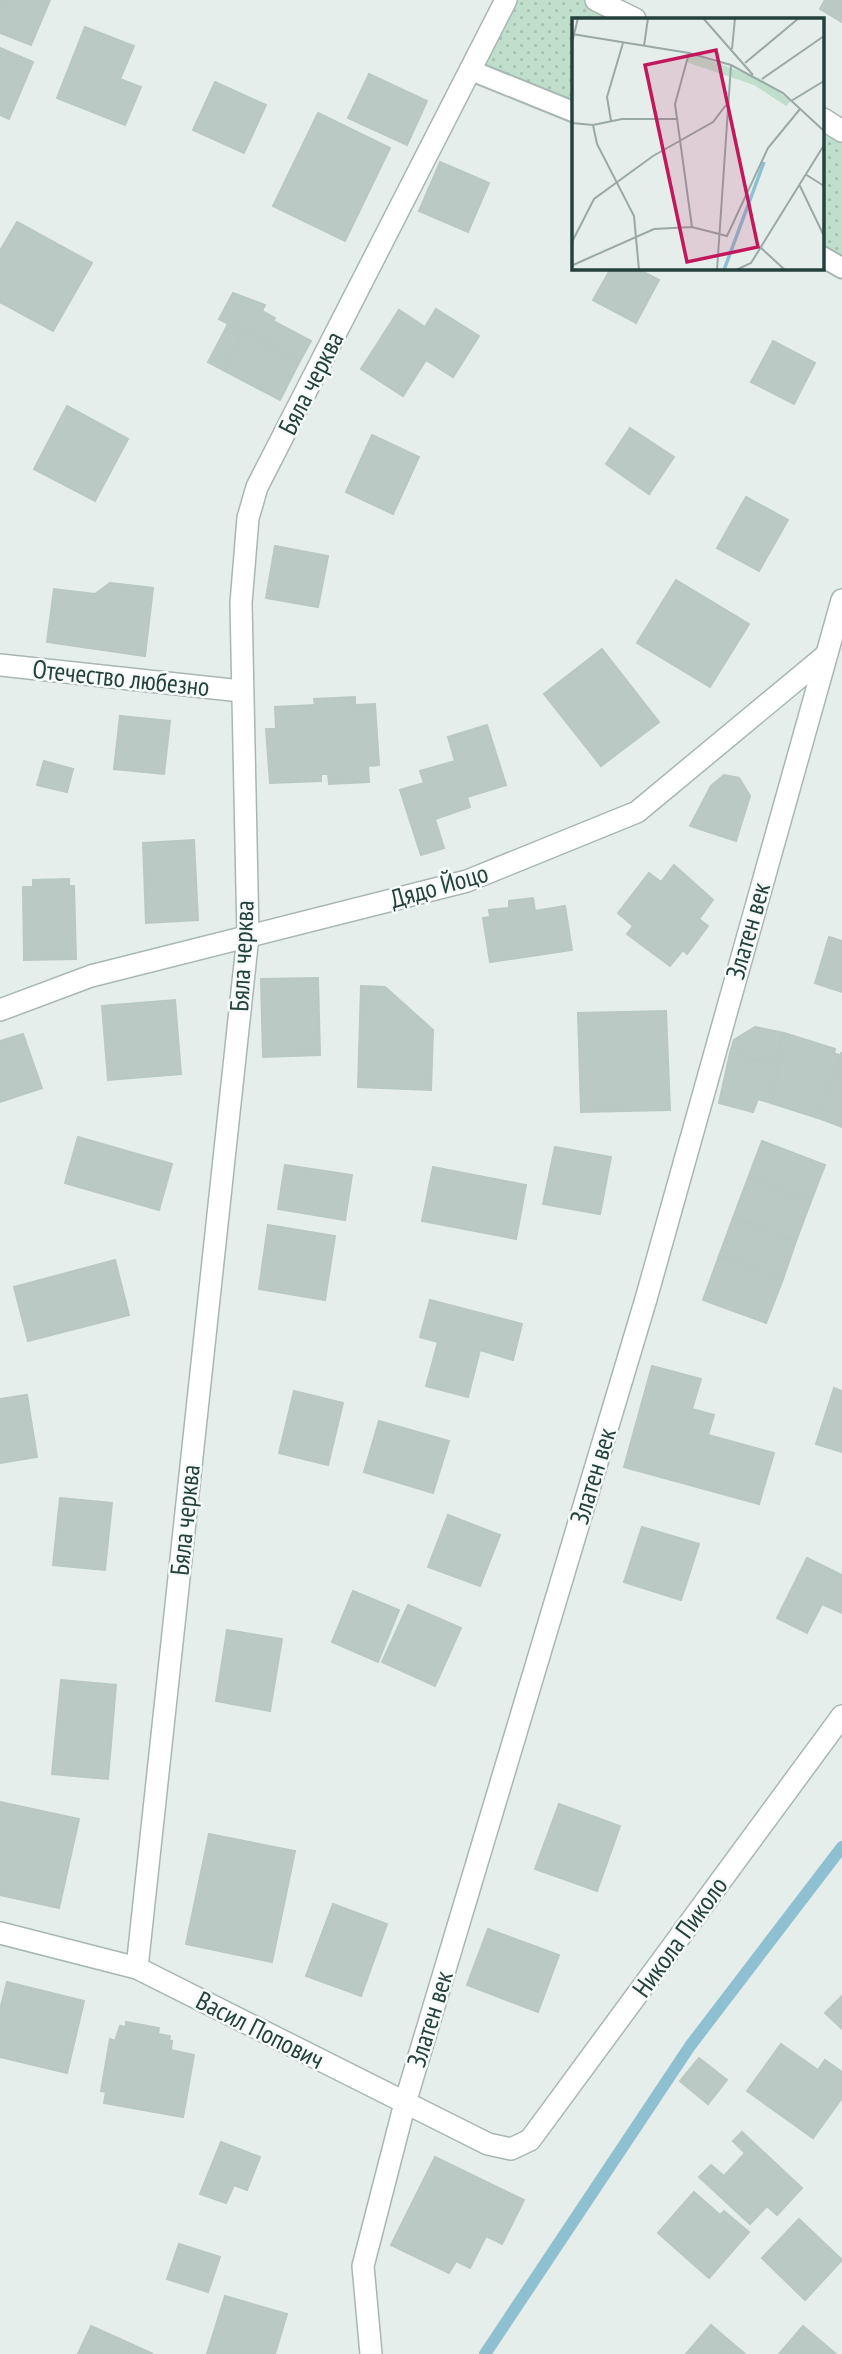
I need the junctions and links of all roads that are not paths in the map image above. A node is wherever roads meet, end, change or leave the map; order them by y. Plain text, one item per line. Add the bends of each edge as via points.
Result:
1 (506, 0) edge
2 (596, 0) edge
3 (633, 18) edge
4 (470, 70) junction
5 (572, 111) edge
6 (824, 120) edge
7 (842, 131) edge
8 (824, 258) edge
9 (842, 268) edge
10 (842, 600) edge
11 (825, 656) junction
12 (0, 665) edge
13 (241, 691) junction
14 (248, 936) junction
15 (0, 1010) edge
16 (842, 1716) edge
17 (0, 1933) edge
18 (137, 1968) junction
19 (405, 2103) junction
20 (511, 2149) joint
21 (371, 2354) edge

1 - 4 street, Бяла черква
2 - 3 street
4 - 5 lane
4 - 13 street, Бяла черква via 257,488 248,518 241,603
6 - 7 street
8 - 9 lane
10 - 11 street, Златен век
11 - 14 street, Дядо Йоцо via 637,812 467,881
11 - 19 street, Златен век via 646,1299
12 - 13 street, Отечество любезно
13 - 14 street, Бяла черква
14 - 15 street, Дядо Йоцо via 91,976
14 - 18 street, Бяла черква
16 - 20 street, Никола Пиколо via 530,2140
17 - 18 street, Васил Попович
18 - 19 street, Васил Попович
19 - 20 street, Васил Попович via 488,2144
19 - 21 street, Златен век via 363,2266

